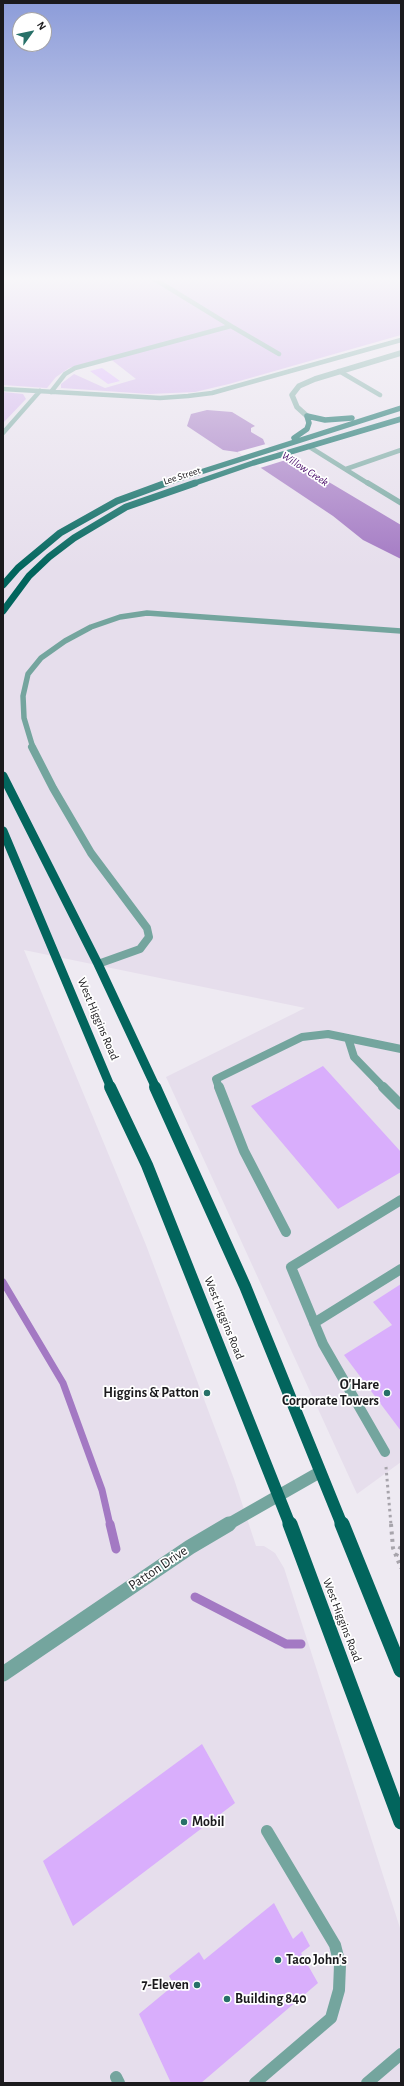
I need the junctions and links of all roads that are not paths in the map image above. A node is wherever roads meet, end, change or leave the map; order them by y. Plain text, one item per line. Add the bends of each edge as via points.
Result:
1 (65, 374) edge
2 (279, 374) edge
3 (329, 374) edge
4 (345, 374) edge
5 (3, 389) edge
6 (40, 391) junction
7 (51, 392) junction
8 (380, 395) dead end
9 (401, 408) edge
10 (394, 411) junction
11 (307, 416) junction
12 (401, 419) edge
13 (3, 433) edge
14 (287, 443) junction
15 (308, 446) junction
16 (401, 450) edge
17 (346, 469) junction
18 (401, 503) edge
19 (3, 585) edge
20 (3, 611) edge
21 (401, 631) edge
22 (3, 776) edge
23 (3, 831) edge
24 (98, 964) junction
25 (348, 1038) junction
26 (401, 1049) edge
27 (401, 1105) edge
28 (401, 1200) edge
29 (286, 1232) dead end
30 (401, 1269) edge
31 (314, 1322) junction
32 (385, 1452) road end
33 (320, 1472) junction
34 (279, 1494) junction
35 (401, 1670) edge
36 (3, 1674) edge
37 (401, 1822) edge
38 (267, 1831) dead end
39 (401, 2054) edge
40 (255, 2083) edge
41 (367, 2083) edge

1 - 7 lane
2 - 7 lane via 212,393 160,398
3 - 11 street via 299,386 292,395 297,407
4 - 8 lane
5 - 6 lane
6 - 7 lane
6 - 13 lane
9 - 10 main road
10 - 11 main road via 336,420
10 - 14 main road
11 - 14 main road via 309,423 306,429
12 - 15 main road, Lee Street
14 - 19 main road, Lee Street via 140,492 91,514 60,533 35,553
15 - 17 lane
15 - 20 main road, Lee Street via 149,498 126,508 87,530 49,557 29,576
16 - 17 lane
17 - 18 lane
21 - 24 lane via 147,613 120,617 91,627 41,658 28,674 23,696 24,718 30,742 91,853 147,928 149,938 140,949
22 - 24 main road, West Higgins Road
23 - 34 main road, West Higgins Road via 98,1061 147,1165
24 - 33 main road, West Higgins Road via 245,1286
25 - 26 lane
25 - 27 lane via 354,1057
25 - 29 lane via 328,1034 302,1037 216,1079 244,1151
28 - 31 lane via 291,1267
30 - 31 lane
31 - 32 lane via 323,1344
33 - 34 street, Patton Drive
33 - 35 main road, West Higgins Road
34 - 36 street, Patton Drive via 190,1547
34 - 37 main road, West Higgins Road
38 - 40 lane via 335,1945 340,1965 340,1990 331,2018
39 - 41 lane

